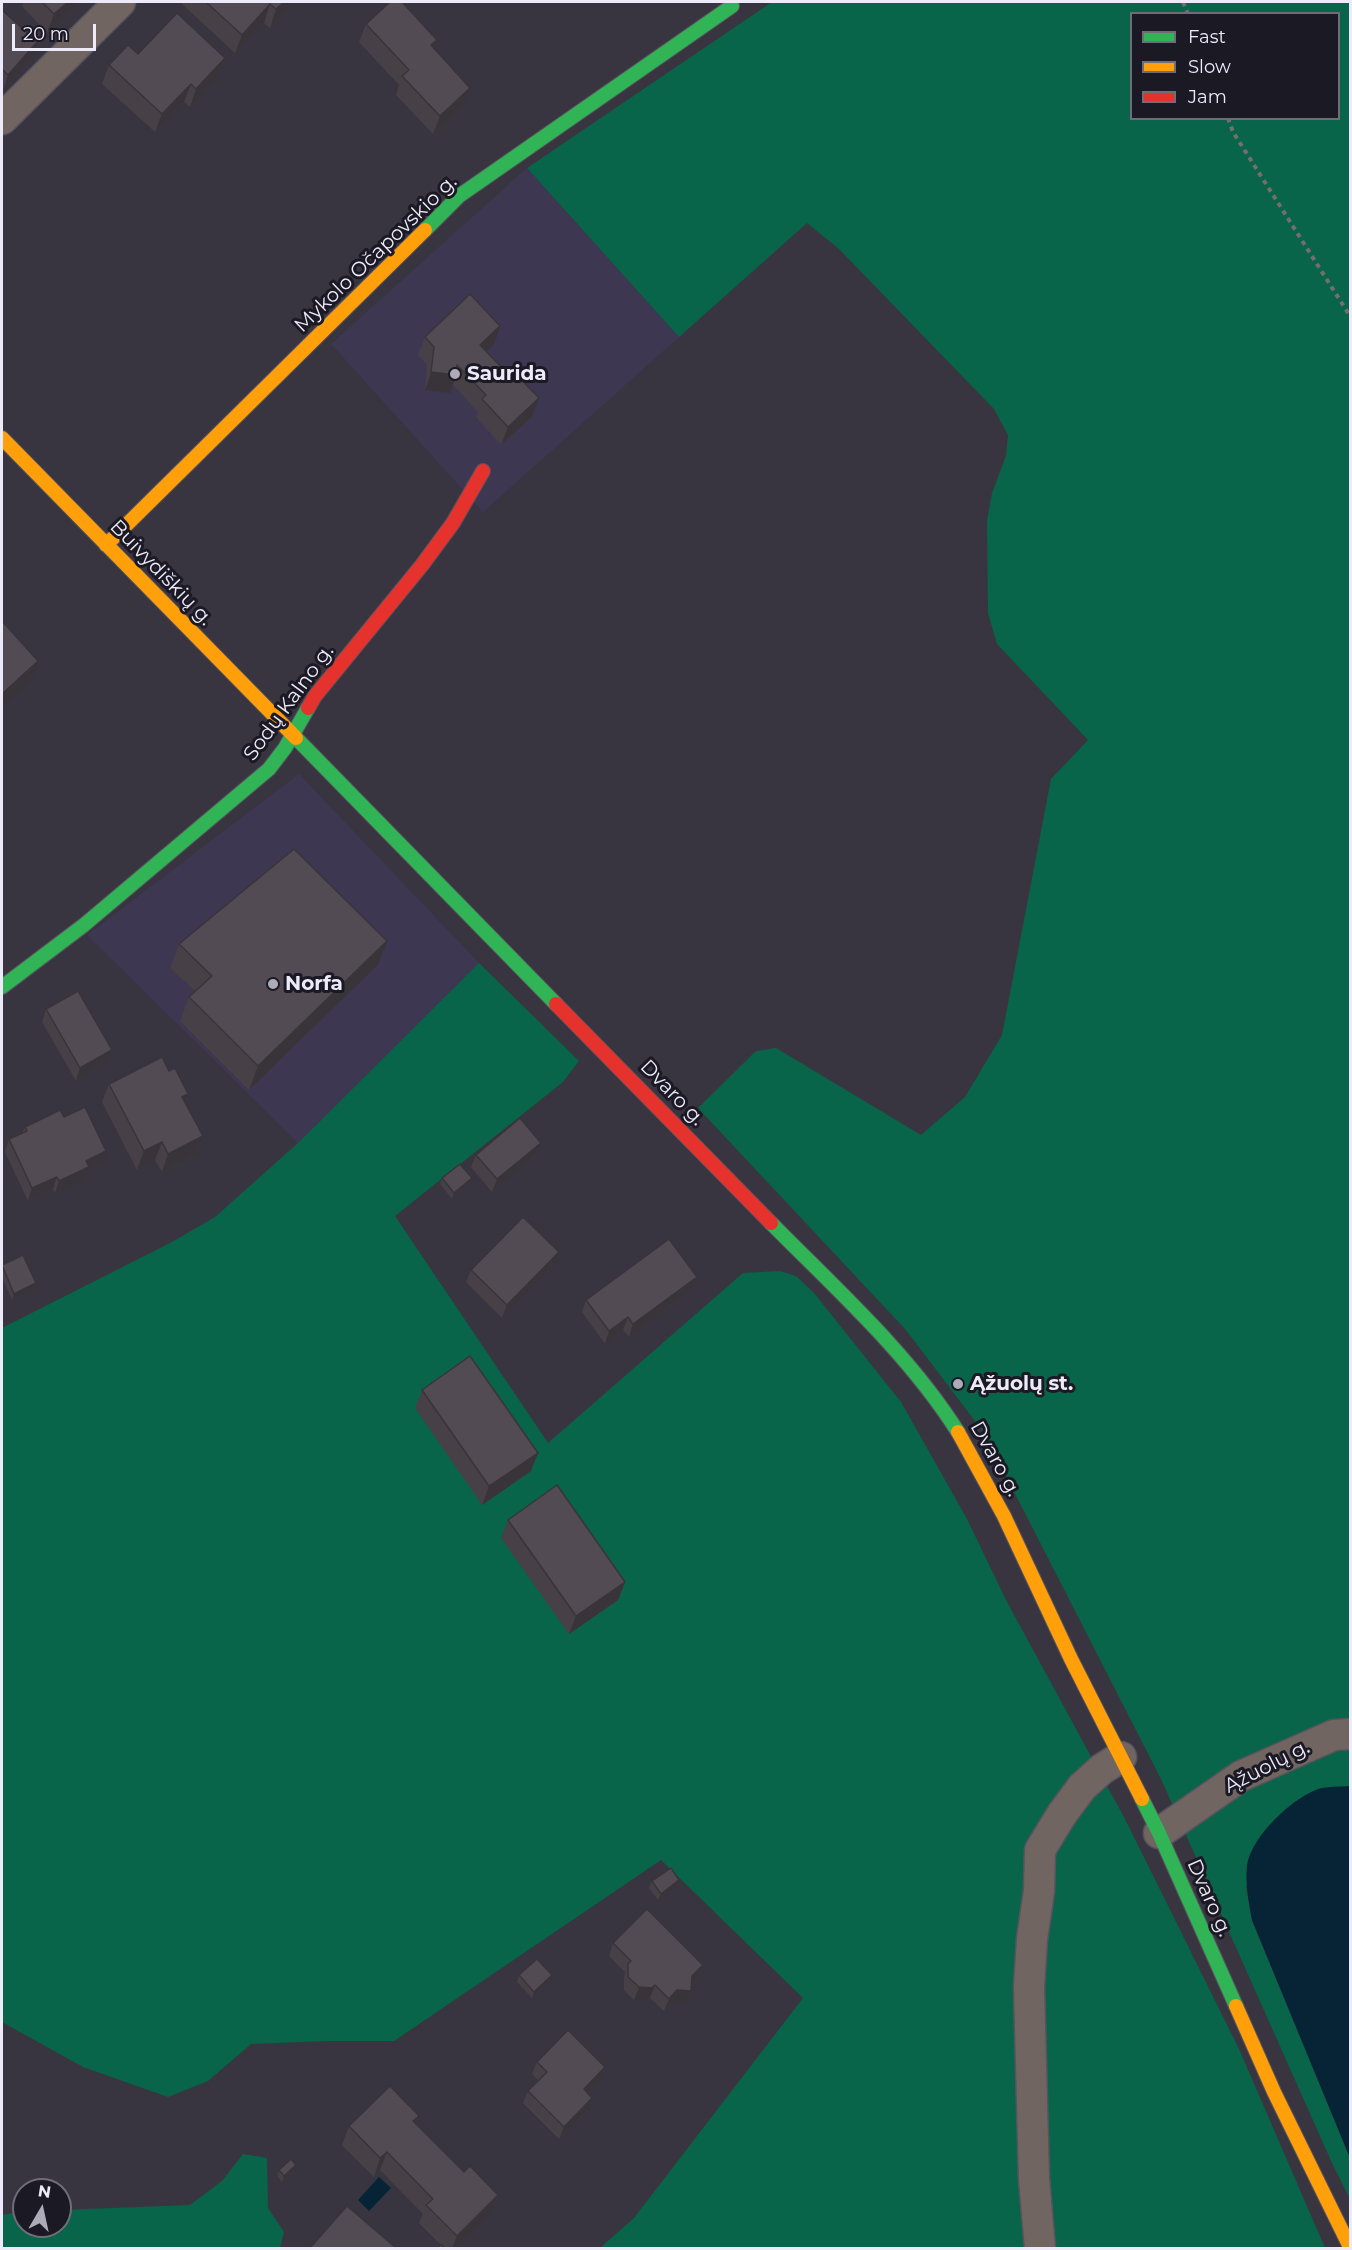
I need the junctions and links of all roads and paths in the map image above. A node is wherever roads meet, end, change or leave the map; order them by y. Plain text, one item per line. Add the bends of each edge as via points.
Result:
1 (120, 2) edge
2 (732, 6) dead end
3 (2, 119) edge
4 (1229, 120) edge
5 (1350, 316) edge
6 (2, 438) edge
7 (483, 471) dead end
8 (106, 545) junction
9 (292, 735) junction
10 (2, 987) edge
11 (1350, 1734) edge
12 (1121, 1756) junction
13 (1160, 1833) junction
14 (1350, 2247) edge
15 (1040, 2248) edge

1 - 3 street
2 - 8 main road, Mykolo Očapovskio g. via 459,196
4 - 5 path
6 - 8 main road, Buivydiškių g.
7 - 9 main road, Sodų Kalno g. via 453,524 315,696
8 - 9 main road, Buivydiškių g.
9 - 10 main road, Sodų Kalno g. via 269,769 90,920
9 - 12 main road, Dvaro g. via 902,1356 937,1399 1004,1516
11 - 13 street, Ąžuolų g. via 1334,1735 1241,1776
12 - 13 main road, Dvaro g.
12 - 15 street via 1083,1787 1040,1850 1029,1987 1034,2179
13 - 14 main road, Dvaro g. via 1274,2092

